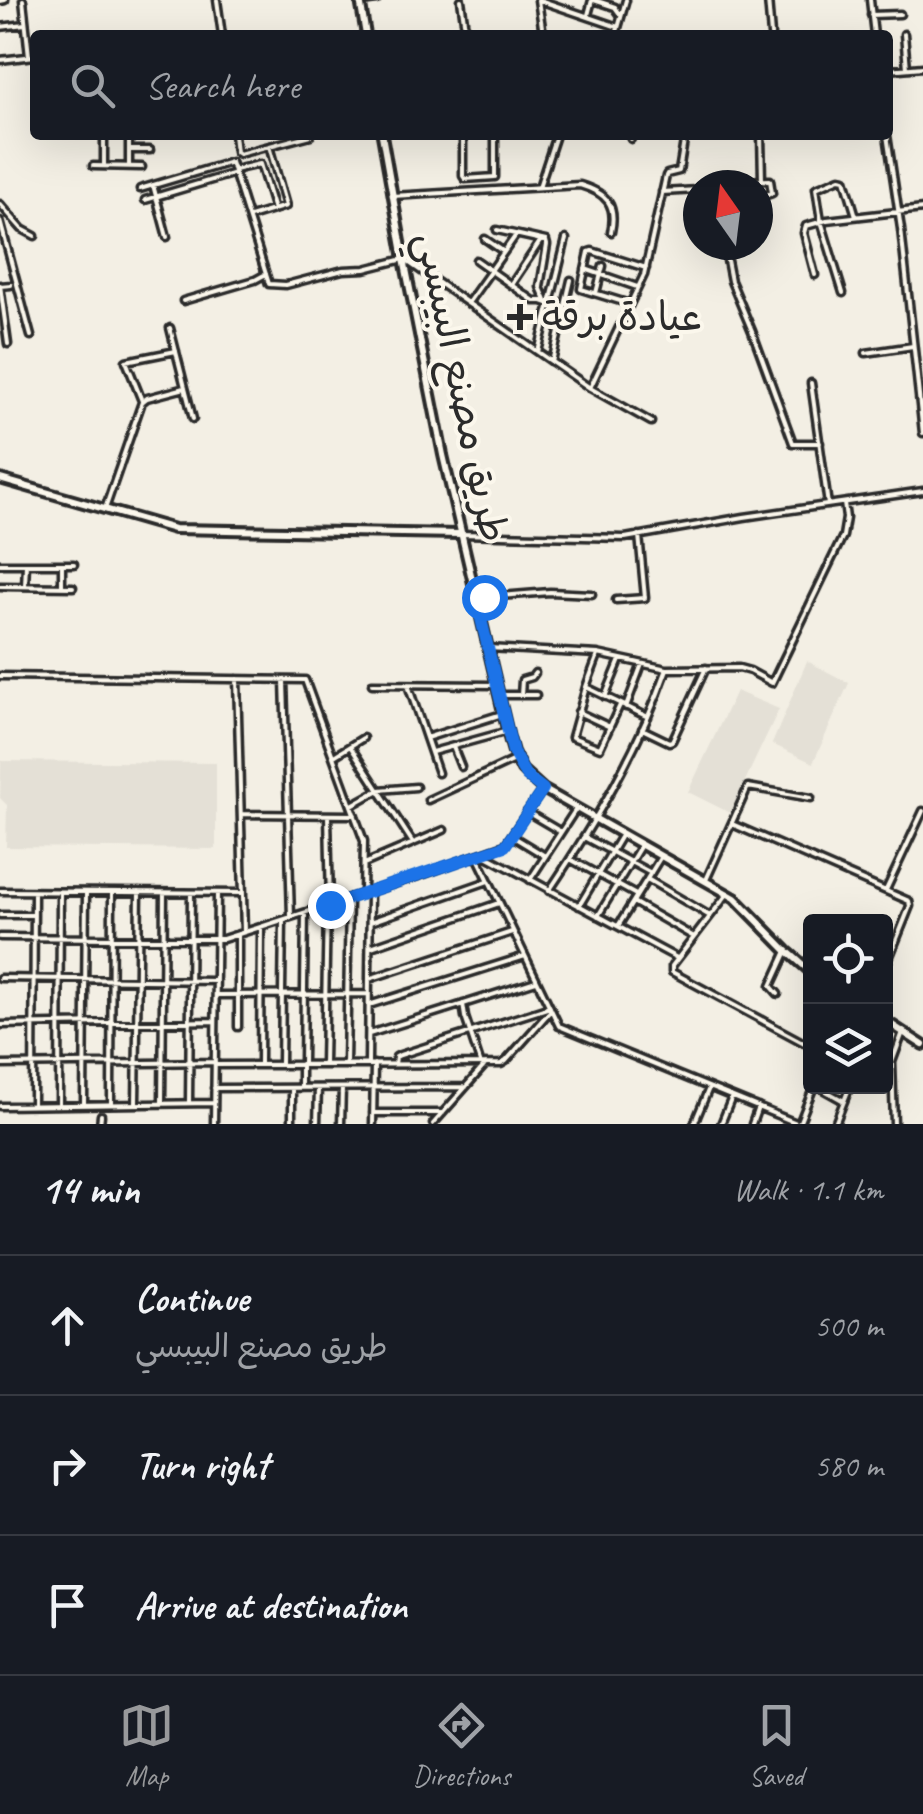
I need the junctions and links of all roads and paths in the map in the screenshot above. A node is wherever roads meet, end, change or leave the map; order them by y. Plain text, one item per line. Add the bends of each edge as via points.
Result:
1 (23, 0) edge
2 (217, 0) edge
3 (377, 0) edge
4 (460, 0) edge
5 (538, 0) edge
6 (593, 0) edge
7 (626, 0) edge
8 (768, 0) edge
9 (870, 0) edge
10 (361, 1) edge
11 (900, 14) dead end
12 (872, 15) junction
13 (587, 16) junction
14 (622, 16) junction
15 (26, 24) junction
16 (0, 27) edge
17 (618, 27) junction
18 (221, 30) edge
19 (365, 30) edge
20 (465, 30) edge
21 (543, 30) edge
22 (617, 30) edge
23 (770, 30) edge
24 (874, 30) edge
25 (904, 34) dead end
26 (30, 45) edge
27 (30, 56) edge
28 (0, 60) edge
29 (923, 67) edge
30 (907, 68) junction
31 (893, 69) edge
32 (104, 140) edge
33 (130, 140) edge
34 (235, 140) edge
35 (275, 140) edge
36 (292, 140) edge
37 (383, 140) edge
38 (463, 140) edge
39 (494, 140) edge
40 (554, 140) edge
41 (684, 140) edge
42 (761, 140) edge
43 (888, 140) edge
44 (276, 144) junction
45 (269, 146) junction
46 (130, 150) junction
47 (150, 150) dead end
48 (93, 166) dead end
49 (104, 166) junction
50 (129, 166) junction
51 (142, 167) dead end
52 (275, 167) junction
53 (762, 170) edge
54 (235, 171) junction
55 (263, 171) junction
56 (153, 185) junction
57 (539, 187) junction
58 (140, 189) dead end
59 (683, 191) edge
60 (662, 192) junction
61 (156, 196) junction
62 (392, 196) junction
63 (145, 200) dead end
64 (0, 205) edge
65 (923, 209) edge
66 (274, 210) junction
67 (898, 212) junction
68 (856, 216) junction
69 (250, 217) junction
70 (0, 221) edge
71 (821, 221) junction
72 (497, 230) dead end
73 (611, 232) dead end
74 (516, 234) junction
75 (35, 236) dead end
76 (167, 237) dead end
77 (566, 239) dead end
78 (485, 240) dead end
79 (541, 240) junction
80 (504, 252) junction
81 (404, 259) junction
82 (476, 260) dead end
83 (727, 260) edge
84 (603, 266) dead end
85 (646, 268) junction
86 (585, 269) junction
87 (491, 271) junction
88 (266, 274) junction
89 (601, 274) junction
90 (815, 275) dead end
91 (571, 280) dead end
92 (11, 285) dead end
93 (510, 285) junction
94 (0, 286) edge
95 (638, 288) junction
96 (596, 293) junction
97 (842, 293) dead end
98 (183, 301) dead end
99 (468, 303) junction
100 (549, 304) junction
101 (630, 304) junction
102 (565, 310) junction
103 (170, 328) dead end
104 (31, 336) dead end
105 (8, 344) dead end
106 (913, 348) junction
107 (923, 349) edge
108 (176, 351) junction
109 (538, 352) junction
110 (866, 353) dead end
111 (552, 362) junction
112 (811, 383) dead end
113 (185, 388) junction
114 (590, 388) junction
115 (142, 402) junction
116 (193, 419) dead end
117 (650, 422) dead end
118 (923, 433) edge
119 (820, 442) junction
120 (0, 479) edge
121 (923, 492) edge
122 (844, 502) junction
123 (828, 505) junction
124 (105, 509) junction
125 (460, 534) junction
126 (639, 535) junction
127 (0, 564) edge
128 (26, 564) junction
129 (62, 564) junction
130 (74, 564) dead end
131 (0, 586) edge
132 (25, 586) junction
133 (62, 586) junction
134 (73, 586) dead end
135 (592, 594) dead end
136 (476, 598) junction
137 (616, 600) dead end
138 (487, 648) junction
139 (598, 654) junction
140 (620, 660) junction
141 (642, 664) junction
142 (706, 668) junction
143 (668, 669) junction
144 (534, 672) dead end
145 (0, 676) edge
146 (237, 679) junction
147 (284, 680) junction
148 (372, 684) dead end
149 (408, 685) junction
150 (496, 685) junction
151 (586, 687) junction
152 (499, 695) junction
153 (521, 695) junction
154 (536, 695) dead end
155 (605, 697) junction
156 (623, 706) junction
157 (578, 712) junction
158 (504, 713) junction
159 (648, 717) junction
160 (610, 727) junction
161 (642, 729) junction
162 (508, 731) junction
163 (363, 738) dead end
164 (426, 738) junction
165 (350, 746) junction
166 (453, 747) junction
167 (432, 752) junction
168 (334, 756) junction
169 (516, 760) junction
170 (461, 767) dead end
171 (438, 773) dead end
172 (416, 787) dead end
173 (543, 789) junction
174 (379, 790) junction
175 (810, 798) dead end
176 (428, 800) dead end
177 (352, 805) junction
178 (576, 808) junction
179 (923, 810) edge
180 (527, 812) junction
181 (241, 814) junction
182 (288, 814) junction
183 (328, 815) junction
184 (356, 815) junction
185 (595, 819) junction
186 (732, 824) junction
187 (444, 830) dead end
188 (561, 832) junction
189 (622, 834) junction
190 (512, 836) junction
191 (584, 837) junction
192 (414, 843) junction
193 (641, 845) junction
194 (612, 852) junction
195 (480, 855) junction
196 (544, 856) junction
197 (661, 856) junction
198 (570, 859) junction
199 (631, 862) junction
200 (364, 864) junction
201 (651, 873) junction
202 (598, 874) junction
203 (647, 879) junction
204 (488, 880) junction
205 (530, 880) junction
206 (706, 881) junction
207 (617, 884) junction
208 (550, 890) junction
209 (886, 890) junction
210 (0, 891) edge
211 (34, 892) junction
212 (60, 892) junction
213 (139, 892) junction
214 (86, 893) junction
215 (112, 893) junction
216 (164, 893) junction
217 (190, 893) junction
218 (216, 893) junction
219 (243, 893) junction
220 (367, 893) junction
221 (728, 893) junction
222 (636, 894) junction
223 (349, 899) junction
224 (632, 902) junction
225 (499, 903) junction
226 (328, 905) junction
227 (579, 906) junction
228 (304, 913) junction
229 (0, 915) edge
230 (34, 915) junction
231 (598, 916) junction
232 (710, 916) junction
233 (290, 917) junction
234 (283, 920) junction
235 (370, 922) junction
236 (261, 926) junction
237 (618, 926) junction
238 (513, 931) junction
239 (241, 933) junction
240 (694, 937) junction
241 (0, 938) edge
242 (34, 938) junction
243 (60, 938) junction
244 (86, 938) junction
245 (112, 939) junction
246 (138, 939) junction
247 (164, 939) junction
248 (190, 940) junction
249 (216, 940) junction
250 (370, 948) junction
251 (893, 948) edge
252 (787, 951) junction
253 (525, 956) junction
254 (678, 958) junction
255 (803, 965) edge
256 (0, 978) edge
257 (34, 978) junction
258 (60, 979) junction
259 (138, 979) junction
260 (369, 979) junction
261 (86, 980) junction
262 (112, 980) junction
263 (164, 980) junction
264 (190, 980) junction
265 (537, 980) junction
266 (216, 981) junction
267 (369, 994) junction
268 (778, 994) dead end
269 (217, 995) junction
270 (238, 995) junction
271 (260, 995) junction
272 (282, 995) junction
273 (304, 995) junction
274 (325, 995) junction
275 (347, 995) junction
276 (463, 1004) junction
277 (369, 1005) junction
278 (551, 1009) junction
279 (189, 1021) junction
280 (216, 1021) junction
281 (137, 1022) junction
282 (163, 1022) junction
283 (85, 1023) junction
284 (111, 1023) junction
285 (33, 1024) junction
286 (59, 1024) junction
287 (0, 1025) edge
288 (893, 1026) edge
289 (238, 1027) dead end
290 (470, 1032) junction
291 (903, 1032) junction
292 (369, 1034) junction
293 (803, 1042) edge
294 (923, 1045) edge
295 (893, 1060) edge
296 (189, 1062) junction
297 (111, 1063) junction
298 (137, 1063) junction
299 (163, 1063) junction
300 (215, 1063) junction
301 (32, 1064) junction
302 (59, 1064) junction
303 (84, 1064) junction
304 (260, 1064) junction
305 (281, 1064) junction
306 (302, 1064) junction
307 (324, 1064) junction
308 (346, 1064) junction
309 (371, 1064) junction
310 (395, 1064) junction
311 (484, 1064) junction
312 (0, 1065) edge
313 (466, 1087) junction
314 (214, 1088) junction
315 (292, 1088) junction
316 (301, 1088) junction
317 (318, 1088) junction
318 (342, 1088) junction
319 (374, 1088) junction
320 (709, 1088) junction
321 (812, 1094) edge
322 (831, 1094) edge
323 (847, 1094) edge
324 (891, 1094) edge
325 (732, 1097) junction
326 (844, 1101) junction
327 (162, 1103) junction
328 (188, 1103) junction
329 (214, 1103) junction
330 (84, 1104) junction
331 (110, 1104) junction
332 (136, 1104) junction
333 (32, 1105) junction
334 (59, 1105) junction
335 (0, 1106) edge
336 (758, 1107) junction
337 (373, 1113) junction
338 (443, 1113) junction
339 (100, 1115) dead end
340 (100, 1124) edge
341 (214, 1124) edge
342 (292, 1124) edge
343 (317, 1124) edge
344 (341, 1124) edge
345 (373, 1124) edge
346 (434, 1124) edge
347 (694, 1124) edge
348 (720, 1124) edge
349 (752, 1124) edge
350 (799, 1124) edge
351 (835, 1124) edge
352 (894, 1124) edge

1 - 15 street
2 - 18 street
3 - 10 street
4 - 20 street
5 - 13 street
5 - 21 street
6 - 13 street
6 - 14 street
7 - 14 street
8 - 23 street
9 - 12 street
10 - 19 main road
11 - 12 street
12 - 24 street
13 - 17 street
14 - 17 street
15 - 16 street
15 - 26 street
17 - 22 street
25 - 30 street
27 - 28 street
29 - 30 street
30 - 31 street
32 - 49 street
33 - 46 street
34 - 45 street via 239,154
35 - 44 street
36 - 44 street
37 - 62 main road, طريق مصنع البيبسي
38 - 39 street via 465,179 494,177
40 - 57 street
41 - 60 street via 679,171 666,174
42 - 53 street
43 - 67 street
44 - 45 street
45 - 52 street
46 - 47 street
46 - 50 street
48 - 49 street
49 - 50 street
50 - 51 street
52 - 55 street
52 - 66 street via 286,204
54 - 55 street via 258,164
54 - 56 street via 230,162
54 - 61 street
54 - 69 street
55 - 66 street
56 - 58 street
56 - 61 street
57 - 62 street
57 - 73 street via 592,189 612,206
59 - 60 street
60 - 85 street
61 - 63 street
61 - 76 street
62 - 81 main road, طريق مصنع البيبسي
64 - 75 street
65 - 67 street
66 - 69 street
67 - 68 street
67 - 106 street
68 - 71 street
68 - 71 street via 840,178 816,188
69 - 88 street
70 - 104 street
71 - 90 street via 804,230
71 - 97 street
72 - 74 street
74 - 79 street
74 - 80 street
77 - 100 street
78 - 80 street
79 - 93 street
79 - 100 street via 548,244 540,287
80 - 87 street
81 - 88 street via 286,285 269,284
81 - 99 street
81 - 125 main road, طريق مصنع البيبسي
82 - 87 street
83 - 119 street via 794,443
84 - 89 street
85 - 86 street via 592,250
85 - 95 street
86 - 89 street
86 - 96 street via 581,288
87 - 93 street
87 - 99 street
88 - 98 street
89 - 95 street
89 - 96 street
91 - 102 street
92 - 94 street
93 - 100 street
94 - 105 street
95 - 101 street
96 - 101 street
99 - 109 street
100 - 102 street
100 - 109 street
101 - 114 street
102 - 111 street
103 - 108 street
106 - 107 street
106 - 110 street
106 - 118 street
108 - 113 street
108 - 115 street via 126,361
109 - 111 street
111 - 114 street
112 - 119 street
113 - 115 street
113 - 116 street
114 - 117 street
115 - 124 street
119 - 123 street
120 - 124 main road
121 - 122 street
122 - 123 street
122 - 142 street via 844,536 772,683 750,670
123 - 126 street
124 - 125 main road via 180,529
125 - 126 street
125 - 136 main road, طريق مصنع البيبسي
126 - 137 street via 645,598
127 - 128 street
128 - 129 street
128 - 132 street
129 - 130 street
129 - 133 street
131 - 132 street
132 - 133 street
133 - 134 street
135 - 136 street
136 - 138 main road, طريق مصنع البيبسي
138 - 139 street
138 - 150 main road, طريق مصنع البيبسي
139 - 140 street
139 - 151 street
140 - 141 street
140 - 155 street
141 - 143 street
141 - 156 street
142 - 143 street
142 - 161 street via 672,741
143 - 159 street
144 - 153 street via 522,680
145 - 146 street
146 - 147 street
146 - 181 street
147 - 168 street via 306,681
147 - 182 street
148 - 149 street
149 - 150 street
149 - 164 street
150 - 152 main road, طريق مصنع البيبسي
151 - 155 street
151 - 157 street
152 - 153 street
152 - 158 main road, طريق مصنع البيبسي
153 - 154 street
155 - 156 street
156 - 159 street
156 - 160 street
157 - 160 street
157 - 160 street via 573,738 600,748
158 - 162 main road, طريق مصنع البيبسي
158 - 164 street
159 - 161 street
161 - 185 street
162 - 166 street
162 - 169 main road, طريق مصنع البيبسي
163 - 165 street
164 - 167 street
165 - 168 street
165 - 174 street
166 - 167 street
166 - 170 street
167 - 171 street
168 - 177 street
169 - 173 main road, طريق مصنع البيبسي
169 - 176 street
172 - 174 street
173 - 178 main road, طريق مصنع البيبسي
173 - 180 street
174 - 177 street
174 - 192 street
175 - 186 street via 748,787
177 - 184 street
178 - 185 main road, طريق مصنع البيبسي
178 - 188 street
179 - 209 street
180 - 188 street
180 - 190 street
181 - 182 street
181 - 219 street
182 - 183 street
182 - 233 street
183 - 184 street
183 - 226 street
184 - 200 street
185 - 189 main road, طريق مصنع البيبسي
185 - 191 street
186 - 206 street
186 - 209 street
187 - 192 street
188 - 196 street
189 - 193 main road, طريق مصنع البيبسي
189 - 194 street
190 - 195 street via 505,846
190 - 196 street
191 - 194 street
191 - 198 street
192 - 200 street
193 - 197 main road, طريق مصنع البيبسي
193 - 199 street
194 - 199 street
194 - 202 street
195 - 204 street
195 - 205 street
195 - 220 street
196 - 205 street
197 - 201 street
197 - 206 main road, طريق مصنع البيبسي
198 - 202 street
198 - 208 street
199 - 201 street
199 - 207 street
200 - 220 street
201 - 203 street
202 - 207 street
202 - 227 street
203 - 222 street
203 - 232 street
204 - 225 street
204 - 235 street
205 - 208 street
206 - 221 main road, طريق مصنع البيبسي
207 - 222 street
207 - 231 street
208 - 227 street
209 - 251 street via 910,906
210 - 211 street
211 - 212 street
211 - 230 street
212 - 214 street
212 - 243 street
213 - 215 street
213 - 216 street
213 - 246 street
214 - 215 street
214 - 244 street
215 - 245 street
216 - 217 street
216 - 247 street
217 - 218 street
217 - 248 street
218 - 219 street
218 - 249 street
219 - 239 street
220 - 223 street
220 - 235 street
221 - 232 street
221 - 252 main road, طريق مصنع البيبسي
222 - 224 street
223 - 226 street
223 - 275 street
224 - 237 street
224 - 240 street
225 - 238 street
225 - 250 street
226 - 228 street
226 - 274 street
227 - 231 street
228 - 233 street
228 - 273 street
229 - 230 street
230 - 242 street
231 - 237 street
232 - 240 street
233 - 234 street
234 - 236 street
234 - 272 street
235 - 250 street
236 - 239 street
236 - 271 street
237 - 254 street
238 - 253 street
238 - 260 street
239 - 249 street
239 - 270 street
240 - 254 street
241 - 242 street
242 - 243 street
242 - 257 street
243 - 244 street
243 - 258 street
244 - 245 street
244 - 261 street
245 - 246 street
245 - 262 street
246 - 247 street
246 - 259 street
247 - 248 street
247 - 263 street
248 - 249 street
248 - 264 street
249 - 266 street
250 - 260 street
252 - 255 main road, طريق مصنع البيبسي
252 - 268 street via 771,987
253 - 265 street
253 - 277 street
254 - 293 street via 672,972
256 - 257 street
257 - 258 street
257 - 285 street
258 - 261 street
258 - 286 street
259 - 262 street
259 - 263 street
259 - 281 street
260 - 267 street
261 - 262 street
261 - 283 street
262 - 284 street
263 - 264 street
263 - 282 street
264 - 266 street
264 - 279 street
265 - 276 street
265 - 278 street
266 - 269 street
267 - 275 street
267 - 277 street
269 - 270 street
269 - 280 street
270 - 271 street
270 - 289 street
271 - 272 street
271 - 304 street
272 - 273 street
272 - 305 street
273 - 274 street
273 - 306 street
274 - 275 street
274 - 307 street
275 - 308 street
276 - 290 street
276 - 292 street
277 - 292 street
278 - 290 street
278 - 311 street via 505,1062
278 - 320 street via 567,1031
279 - 280 street
279 - 282 street
279 - 296 street
280 - 300 street
281 - 282 street
281 - 284 street
281 - 298 street
282 - 299 street
283 - 284 street
283 - 286 street
283 - 303 street
284 - 297 street
285 - 286 street
285 - 287 street
285 - 301 street
286 - 302 street
288 - 291 main road
290 - 310 street via 400,1054
290 - 311 street
291 - 294 main road
291 - 295 street
292 - 309 street
296 - 299 street
296 - 300 street
296 - 328 street
297 - 298 street
297 - 303 street
297 - 331 street
298 - 299 street
298 - 332 street
299 - 327 street
300 - 304 street
300 - 314 street
301 - 302 street
301 - 312 street
301 - 333 street
302 - 303 street
302 - 334 street
303 - 330 street
304 - 305 street
305 - 306 street
306 - 307 street
306 - 316 street
307 - 308 street
308 - 309 street
309 - 310 street
309 - 319 street
310 - 311 street
311 - 313 street
313 - 319 street
313 - 338 street
314 - 315 street
314 - 329 street
315 - 316 street
315 - 342 street
316 - 317 street
317 - 318 street
317 - 343 street
318 - 319 street
318 - 344 street
319 - 337 street
320 - 325 street
320 - 347 street
321 - 350 street
322 - 326 street
323 - 326 street
324 - 352 street
325 - 336 street
325 - 348 street
326 - 351 street
327 - 328 street
327 - 332 street
328 - 329 street
329 - 341 street
330 - 331 street
330 - 334 street
331 - 332 street
333 - 334 street
333 - 335 street
336 - 349 street
336 - 350 street
337 - 338 street
337 - 345 street
338 - 346 street
339 - 340 street

